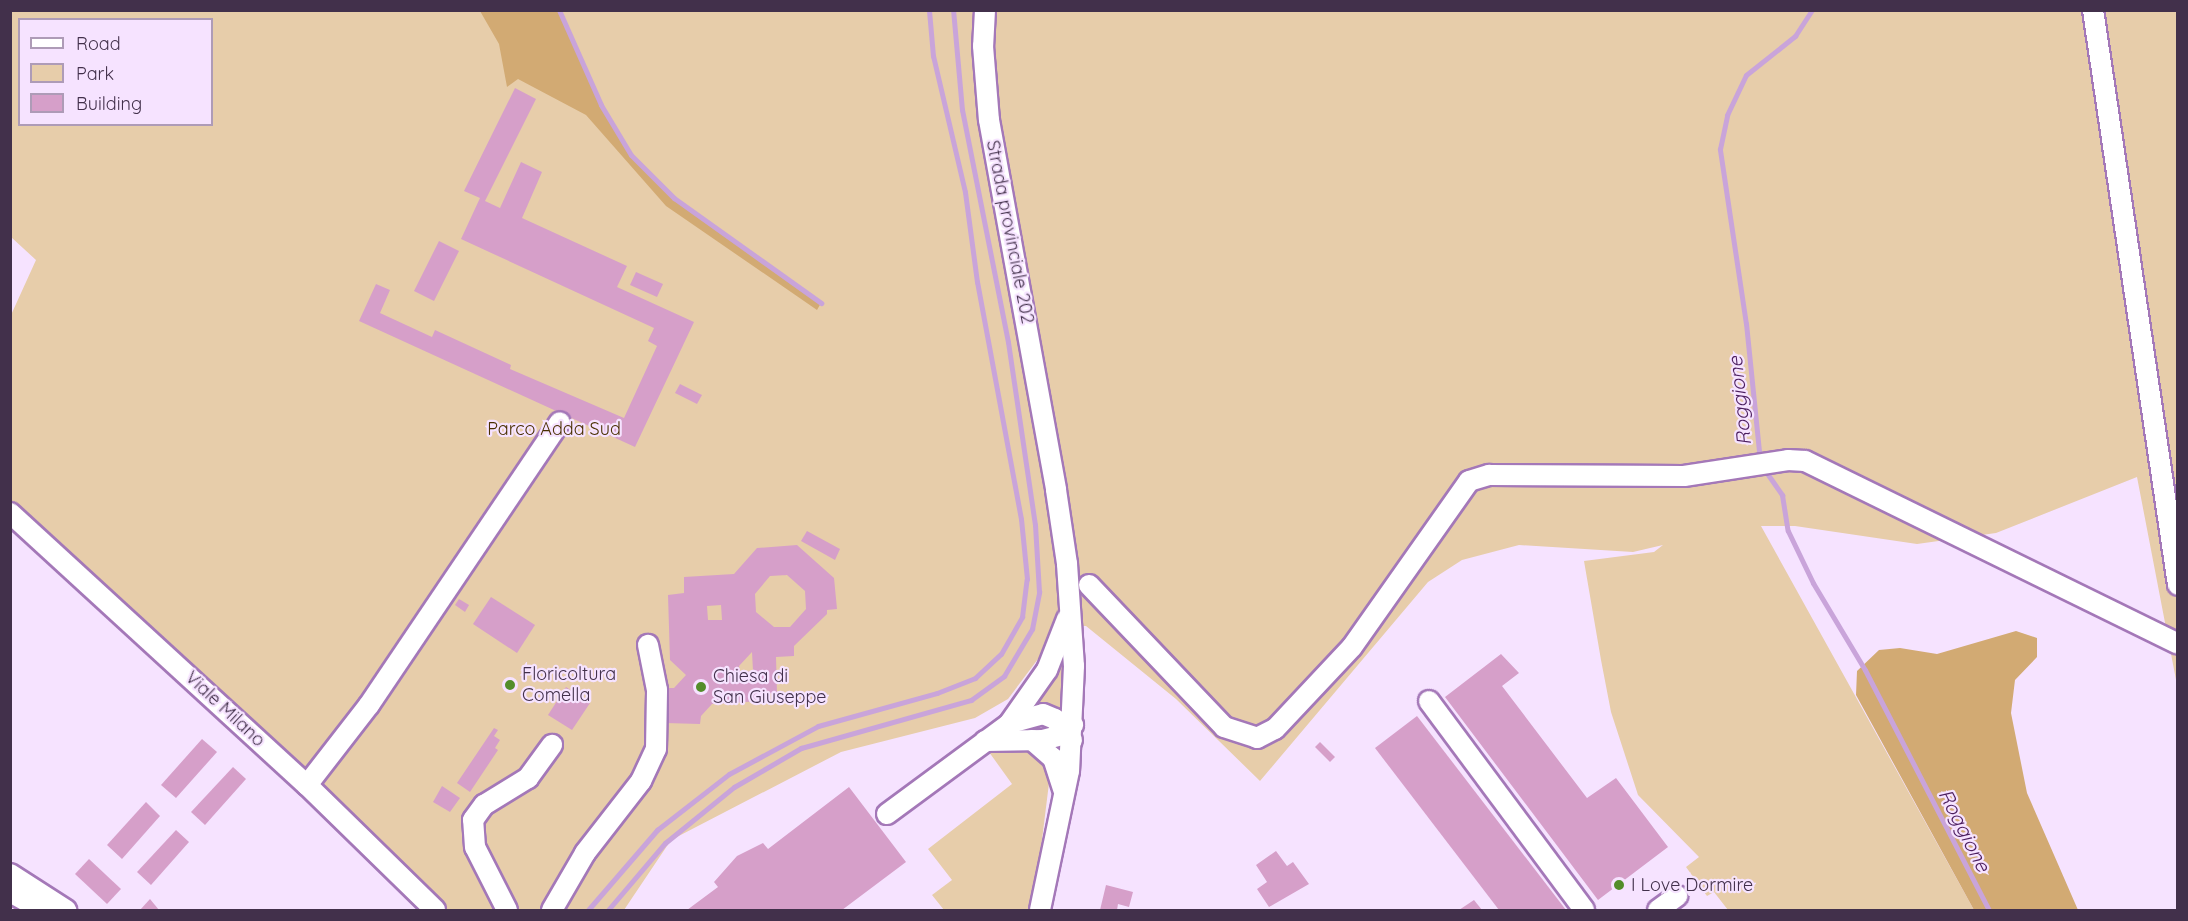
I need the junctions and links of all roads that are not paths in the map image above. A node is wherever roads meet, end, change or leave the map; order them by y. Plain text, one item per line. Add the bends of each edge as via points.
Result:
1 (985, 10) edge
2 (2093, 10) edge
3 (560, 422) dead end
4 (10, 513) edge
5 (1089, 585) dead end
6 (2178, 585) edge
7 (1071, 608) junction
8 (2178, 644) edge
9 (648, 645) dead end
10 (1429, 701) dead end
11 (1009, 724) junction
12 (1071, 732) junction
13 (1032, 740) junction
14 (985, 741) junction
15 (552, 745) dead end
16 (308, 785) junction
17 (1065, 798) junction
18 (887, 814) dead end
19 (10, 874) edge
20 (10, 892) edge
21 (1677, 896) dead end
22 (54, 907) edge
23 (435, 910) edge
24 (507, 910) edge
25 (552, 910) edge
26 (1040, 910) edge
27 (1584, 910) edge
28 (1658, 910) edge

1 - 7 street, Strada provinciale 202 via 982,46 989,120 1050,453
2 - 6 street
3 - 16 street via 369,705
4 - 16 street, Viale Milano
5 - 8 street via 1224,727 1257,738 1275,729 1352,647 1468,481 1489,475 1684,476 1805,461
7 - 11 street via 1053,658
7 - 12 street, Strada provinciale 202
9 - 25 street via 657,690 659,735 650,765 585,853
10 - 27 street
11 - 12 street via 1043,714
11 - 14 street
12 - 13 street
12 - 17 street, Strada provinciale 202
13 - 14 street
13 - 17 street via 1053,759
14 - 18 street
15 - 24 street via 528,778 484,805 473,820 475,847
16 - 23 street, Viale Milano
17 - 26 street, Strada provinciale 202
19 - 22 street
20 - 22 street
21 - 28 street

